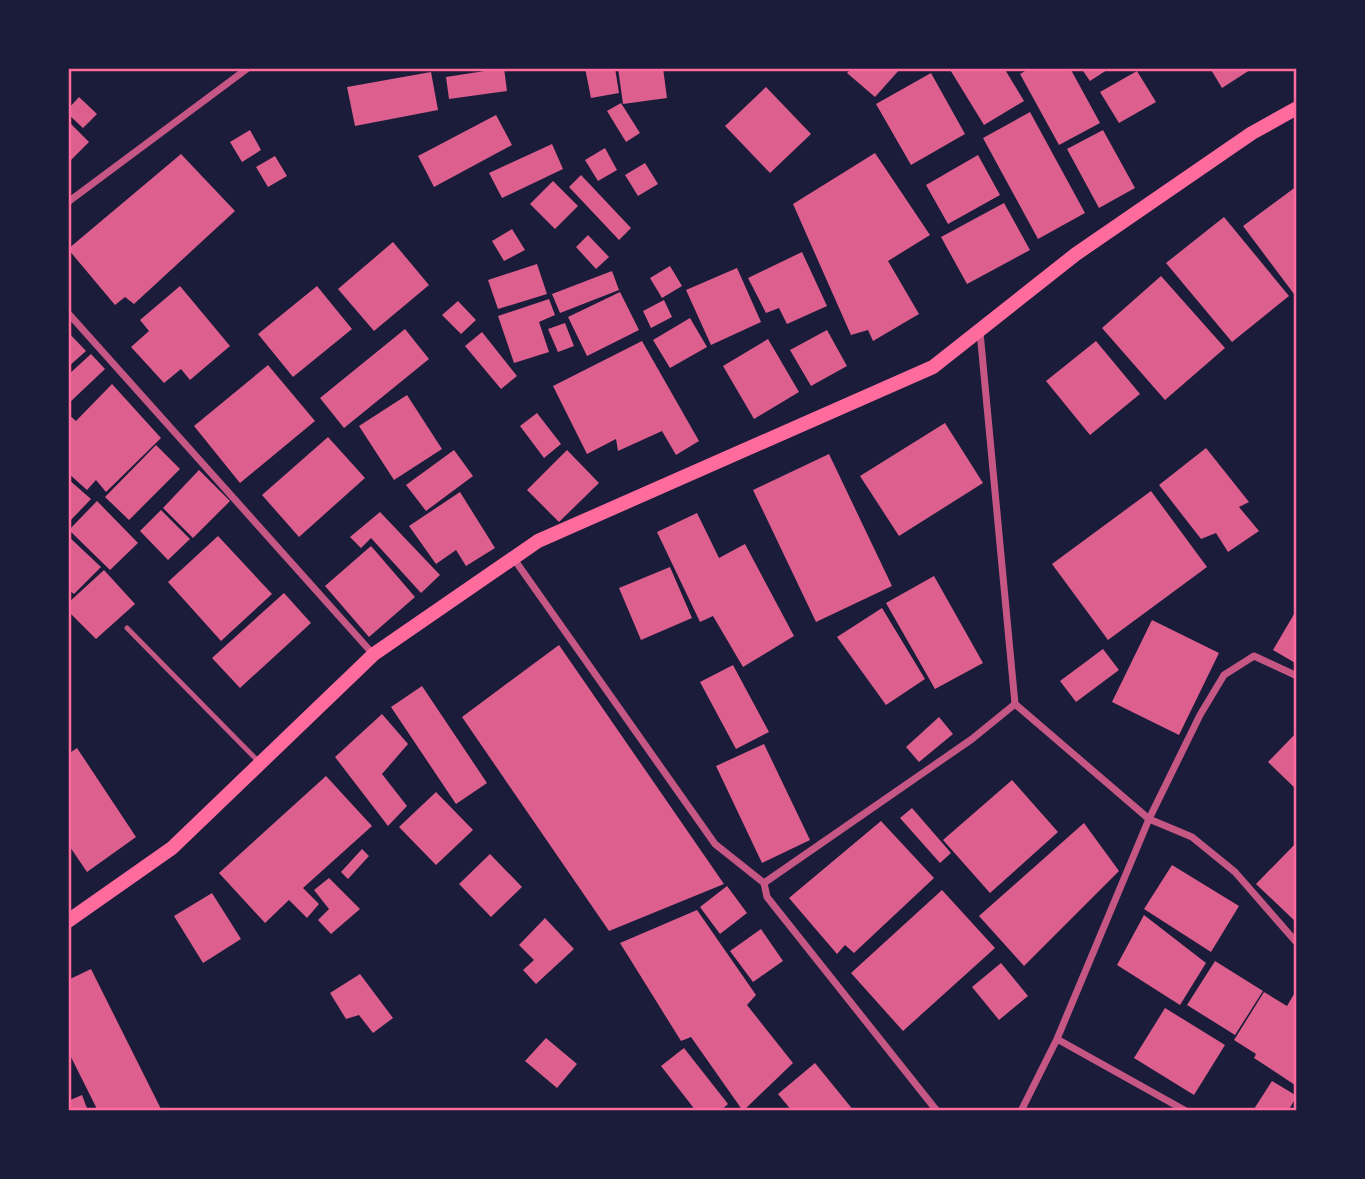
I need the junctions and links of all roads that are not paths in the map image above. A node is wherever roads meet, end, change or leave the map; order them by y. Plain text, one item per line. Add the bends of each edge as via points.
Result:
1 (248, 68) edge
2 (1297, 108) edge
3 (68, 202) edge
4 (68, 313) edge
5 (981, 332) junction
6 (514, 559) junction
7 (127, 628) dead end
8 (374, 654) junction
9 (1297, 676) edge
10 (1015, 704) junction
11 (261, 763) junction
12 (1149, 819) junction
13 (764, 883) junction
14 (68, 921) edge
15 (1297, 943) edge
16 (1057, 1039) junction
17 (937, 1111) edge
18 (1021, 1111) edge
19 (1186, 1111) edge

1 - 3 street
2 - 5 main road via 1252,133 1076,254
4 - 8 street
5 - 6 main road via 933,367 538,541
5 - 10 street
6 - 8 main road
6 - 13 street via 715,845
7 - 11 lane
8 - 11 main road
9 - 12 street via 1254,656 1224,675
10 - 12 street
10 - 13 street via 972,739
11 - 14 main road via 172,848
12 - 15 street via 1192,837 1235,872
12 - 16 street
13 - 17 street via 767,897
16 - 18 street
16 - 19 street

